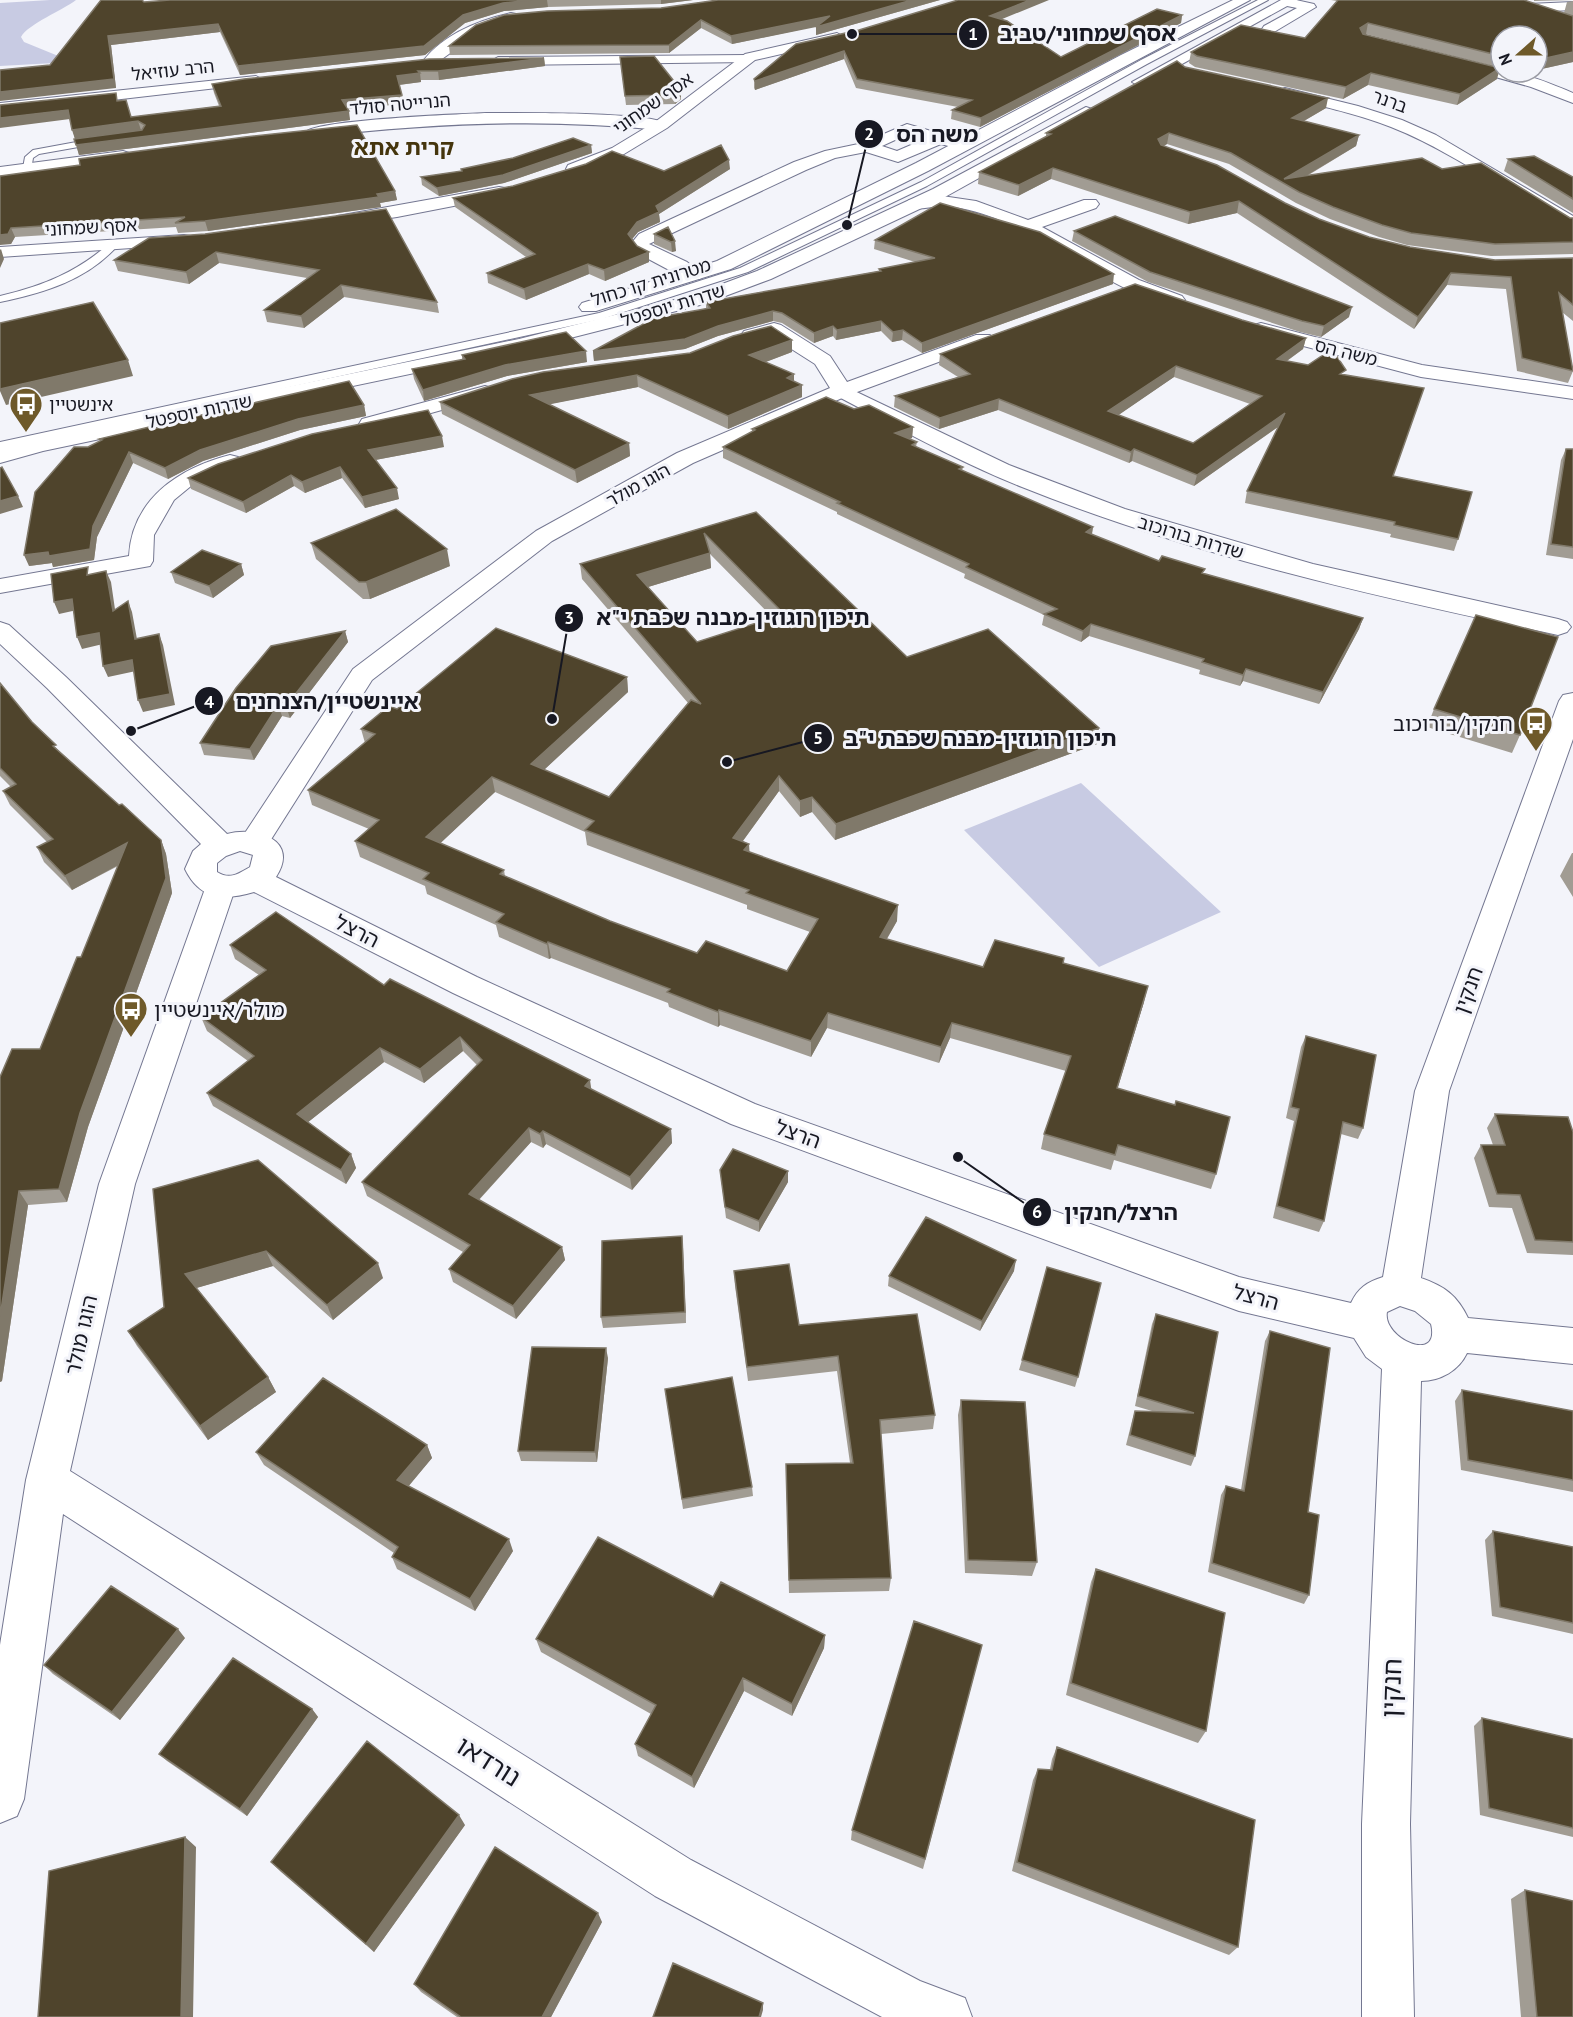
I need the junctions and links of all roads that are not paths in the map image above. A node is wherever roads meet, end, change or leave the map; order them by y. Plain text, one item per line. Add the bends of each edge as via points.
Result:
1 (1258, 1) edge
2 (1289, 1) edge
3 (1512, 3) edge
4 (1573, 6) edge
5 (1528, 8) junction
6 (530, 15) edge
7 (1562, 19) edge
8 (1269, 28) edge
9 (853, 33) edge
10 (1440, 57) edge
11 (746, 59) junction
12 (453, 61) edge
13 (489, 61) edge
14 (267, 79) edge
15 (1266, 89) edge
16 (1573, 98) edge
17 (0, 108) edge
18 (661, 125) junction
19 (300, 134) edge
20 (107, 140) edge
21 (963, 145) junction
22 (135, 155) edge
23 (28, 168) junction
24 (0, 172) edge
25 (559, 174) edge
26 (957, 183) junction
27 (518, 187) edge
28 (965, 203) junction
29 (915, 204) junction
30 (1090, 204) dead end
31 (326, 222) edge
32 (1573, 224) edge
33 (1028, 226) junction
34 (196, 239) edge
35 (113, 245) junction
36 (0, 252) edge
37 (693, 275) junction
38 (1133, 285) junction
39 (1111, 293) edge
40 (0, 299) edge
41 (1194, 307) edge
42 (1246, 325) edge
43 (999, 334) edge
44 (735, 340) edge
45 (507, 384) edge
46 (842, 390) junction
47 (1573, 393) edge
48 (356, 427) edge
49 (0, 433) edge
50 (0, 446) edge
51 (0, 456) edge
52 (244, 457) edge
53 (0, 586) edge
54 (1568, 629) edge
55 (0, 630) edge
56 (1573, 701) edge
57 (254, 843) junction
58 (221, 846) junction
59 (238, 883) junction
60 (1400, 1289) junction
61 (1368, 1324) junction
62 (1453, 1334) junction
63 (1573, 1346) edge
64 (1402, 1360) junction
65 (47, 1480) junction
66 (0, 1799) edge
67 (946, 2017) edge
68 (1388, 2017) edge

1 - 21 street, שדרות יוספטל via 1126,58
1 - 50 lane, מטרונית קו כחול via 924,184 744,270 602,315
2 - 8 street via 1309,7
2 - 26 street, שדרות יוספטל via 1182,67
3 - 5 street
4 - 5 street
5 - 7 street
6 - 12 street via 477,25 424,62
9 - 11 street, אסף שמחוני
10 - 16 street
11 - 13 street
11 - 18 street, אסף שמחוני
14 - 17 street, הרב עוזיאל
15 - 32 street, ברנר via 1353,108 1396,123 1430,138
18 - 19 street, הנרייטה סולד via 572,117 476,117
18 - 25 street, אסף שמחוני via 618,151
20 - 23 lane via 42,149 29,157
21 - 37 street, שדרות יוספטל via 724,265
21 - 37 street via 907,129 867,147 831,154 800,166 645,238 639,245
22 - 23 street
23 - 24 street
26 - 28 street via 955,194
26 - 29 street, שדרות יוספטל
27 - 31 street
28 - 29 street via 944,200
28 - 33 street
29 - 51 street, שדרות יוספטל via 764,275 697,300 617,322
30 - 33 street
33 - 38 street
34 - 35 street, אסף שמחוני
35 - 36 street, אסף שמחוני
35 - 40 lane via 95,263 64,282
37 - 49 street, שדרות יוספטל via 587,307
38 - 39 street
38 - 41 street
42 - 47 street, משה הס via 1421,371
43 - 46 street, הוגו מולר
44 - 46 street via 774,329 823,360
45 - 48 street via 456,402
46 - 54 street, שדרות בורוכוב via 933,438 1042,486 1149,525 1264,560 1413,597
46 - 57 street, הוגו מולר via 685,458 544,536 362,675
52 - 53 street via 183,481 165,496 142,536 141,561
55 - 58 street
56 - 60 street, חנקין via 1432,1092
57 - 58 street via 238,841
57 - 59 street, הוגו מולר via 267,849 265,871
58 - 59 street, הרצל via 207,854 200,868 201,876 206,881
59 - 61 street, הרצל via 743,1114 1239,1294
59 - 65 street, הוגו מולר via 117,1184
60 - 61 street via 1386,1290 1369,1303
60 - 62 street via 1420,1293 1440,1306
61 - 64 street via 1373,1337 1386,1351
62 - 63 street
62 - 64 street via 1452,1345 1438,1360 1424,1364
64 - 68 street, חנקין via 1386,1824
65 - 66 street, הוגו מולר
65 - 67 street, נורדאו via 673,1878 904,2001

